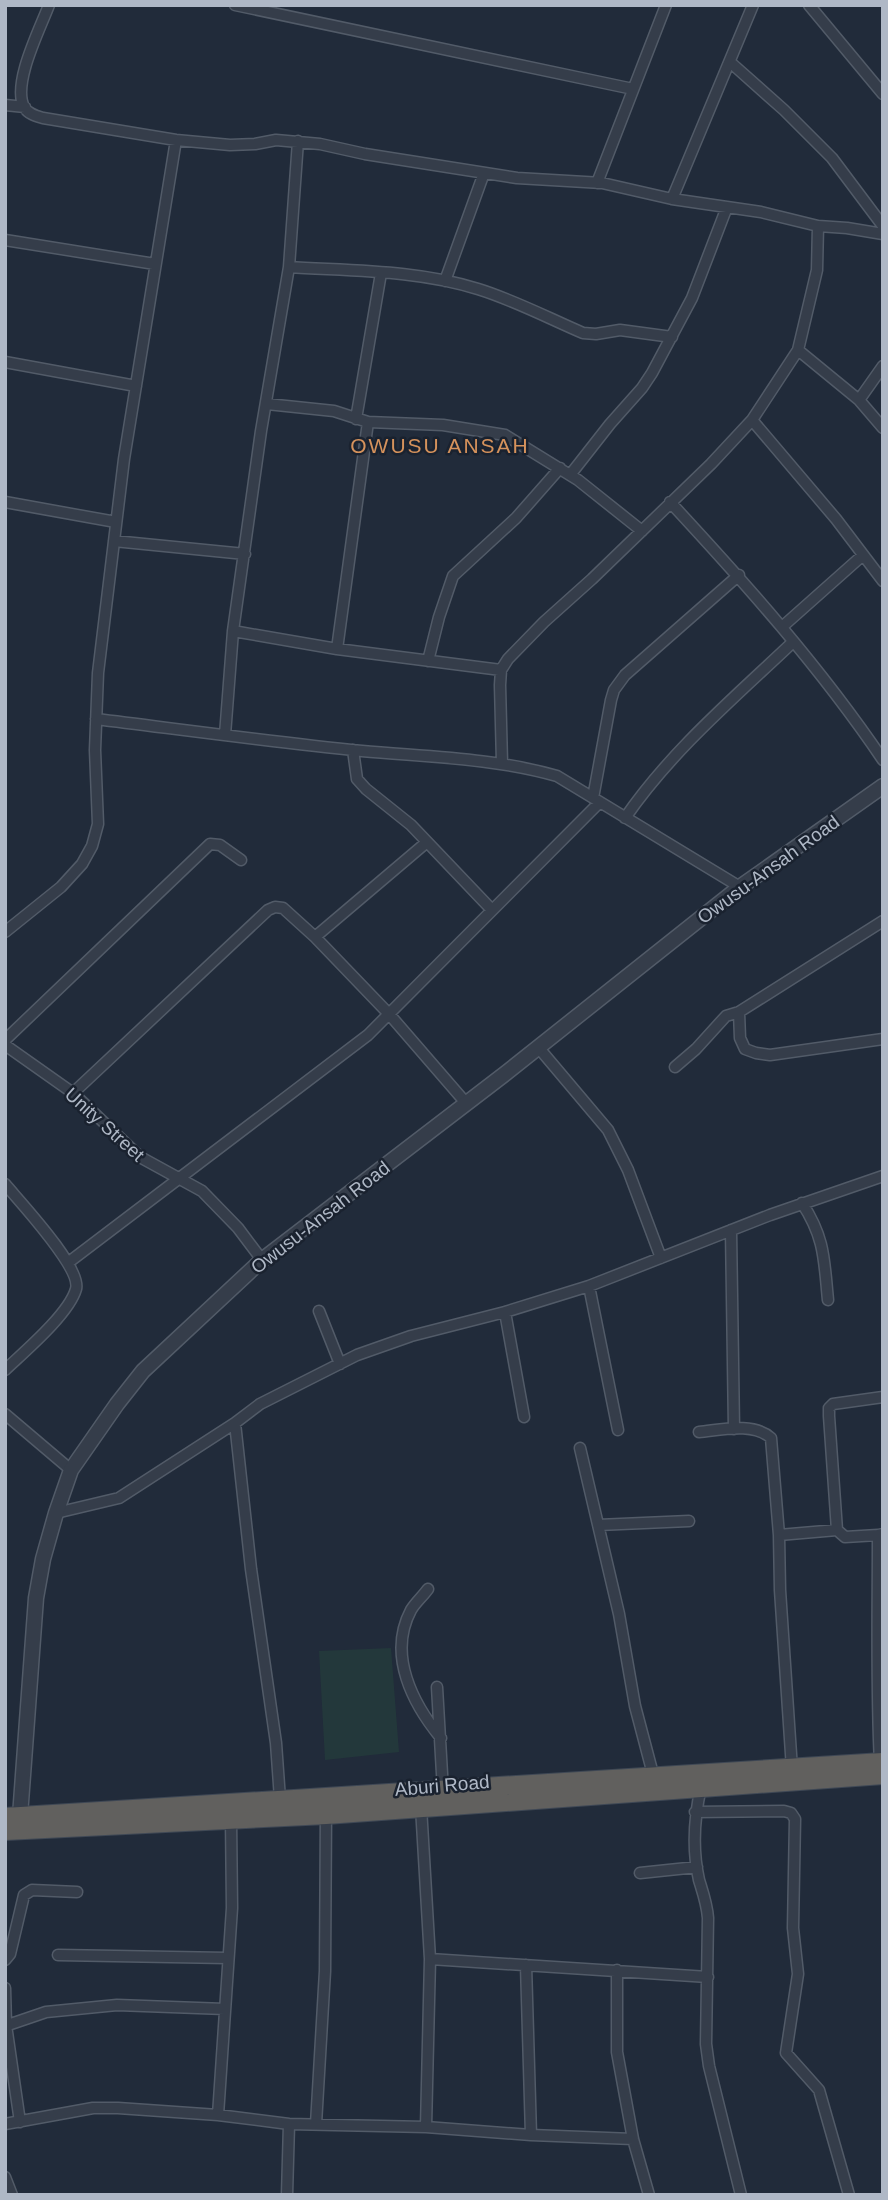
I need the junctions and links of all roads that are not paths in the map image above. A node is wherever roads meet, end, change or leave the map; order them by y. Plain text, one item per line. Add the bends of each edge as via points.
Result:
1 (49, 5) edge
2 (235, 5) edge
3 (666, 5) edge
4 (753, 5) edge
5 (810, 5) edge
6 (730, 62) junction
7 (633, 89) junction
8 (883, 94) edge
9 (5, 105) edge
10 (24, 107) junction
11 (176, 140) junction
12 (298, 141) junction
13 (484, 173) junction
14 (597, 183) junction
15 (672, 199) junction
16 (727, 207) junction
17 (818, 226) junction
18 (883, 226) edge
19 (883, 234) edge
20 (5, 240) edge
21 (155, 264) junction
22 (289, 267) junction
23 (381, 273) junction
24 (445, 281) junction
25 (671, 337) junction
26 (798, 350) junction
27 (5, 362) edge
28 (883, 366) edge
29 (135, 386) junction
30 (859, 400) junction
31 (267, 404) junction
32 (356, 419) junction
33 (752, 420) junction
34 (368, 422) junction
35 (883, 428) edge
36 (560, 468) junction
37 (570, 475) junction
38 (5, 502) edge
39 (670, 502) junction
40 (116, 522) junction
41 (642, 531) junction
42 (114, 541) junction
43 (245, 554) junction
44 (863, 555) junction
45 (739, 575) junction
46 (883, 581) edge
47 (782, 627) junction
48 (233, 631) junction
49 (793, 642) junction
50 (337, 649) junction
51 (428, 661) junction
52 (501, 670) junction
53 (96, 719) junction
54 (225, 735) junction
55 (353, 750) junction
56 (883, 760) edge
57 (502, 763) junction
58 (883, 786) edge
59 (596, 800) junction
60 (625, 818) junction
61 (428, 842) junction
62 (241, 860) dead end
63 (740, 887) junction
64 (492, 910) junction
65 (883, 921) edge
66 (5, 932) edge
67 (314, 937) junction
68 (739, 1012) junction
69 (389, 1014) junction
70 (883, 1039) edge
71 (5, 1042) edge
72 (538, 1047) junction
73 (675, 1067) dead end
74 (73, 1093) junction
75 (466, 1103) junction
76 (883, 1175) edge
77 (181, 1178) junction
78 (5, 1184) edge
79 (802, 1203) junction
80 (731, 1230) junction
81 (661, 1258) junction
82 (262, 1260) junction
83 (69, 1262) junction
84 (589, 1286) junction
85 (828, 1300) dead end
86 (319, 1311) dead end
87 (505, 1312) junction
88 (340, 1364) junction
89 (5, 1370) edge
90 (883, 1397) edge
91 (5, 1414) edge
92 (524, 1417) dead end
93 (235, 1423) junction
94 (734, 1429) junction
95 (618, 1430) dead end
96 (699, 1432) dead end
97 (580, 1448) dead end
98 (71, 1470) junction
99 (56, 1513) junction
100 (689, 1521) dead end
101 (598, 1525) junction
102 (837, 1530) junction
103 (779, 1535) junction
104 (881, 1535) edge
105 (428, 1589) dead end
106 (437, 1687) dead end
107 (441, 1738) junction
108 (882, 1767) edge
109 (792, 1769) junction
110 (654, 1778) junction
111 (701, 1787) junction
112 (443, 1791) junction
113 (280, 1799) junction
114 (325, 1806) junction
115 (421, 1807) junction
116 (695, 1812) junction
117 (13, 1817) edge
118 (230, 1819) junction
119 (5, 1831) edge
120 (697, 1867) junction
121 (640, 1873) dead end
122 (77, 1892) dead end
123 (58, 1955) dead end
124 (227, 1958) junction
125 (430, 1959) junction
126 (5, 1960) edge
127 (526, 1965) junction
128 (617, 1970) junction
129 (708, 1978) junction
130 (5, 1988) edge
131 (225, 2009) junction
132 (6, 2026) edge
133 (218, 2115) junction
134 (20, 2122) junction
135 (5, 2124) edge
136 (289, 2124) junction
137 (316, 2124) junction
138 (426, 2127) junction
139 (531, 2135) junction
140 (633, 2139) junction
141 (5, 2177) edge
142 (12, 2195) edge
143 (287, 2195) edge
144 (649, 2195) edge
145 (741, 2195) edge
146 (849, 2195) edge

1 - 10 street via 24,71 20,91
2 - 7 street
3 - 7 street
4 - 6 street
5 - 8 street
6 - 15 street
6 - 18 street via 832,158
7 - 14 street
9 - 10 street
10 - 11 street via 43,118
11 - 12 street via 230,145
11 - 21 street
12 - 13 street
12 - 22 street
13 - 14 street
13 - 24 street
14 - 15 street
15 - 16 street
16 - 17 street
16 - 25 street via 704,272
17 - 19 street
17 - 26 street via 817,270
20 - 21 street
21 - 29 street
22 - 23 street
22 - 31 street
23 - 24 street
23 - 32 street
24 - 25 street via 478,289 583,333 621,330
25 - 37 street via 642,388
26 - 30 street
26 - 33 street
27 - 29 street
28 - 30 street
29 - 40 street
30 - 35 street
31 - 32 street via 334,411
31 - 43 street
32 - 34 street
33 - 39 street
33 - 44 street
34 - 36 street via 497,432
34 - 50 street
36 - 37 street
36 - 51 street via 516,518 453,576
37 - 41 street
38 - 40 street
39 - 41 street
39 - 45 street
40 - 42 street
41 - 52 street via 544,622
42 - 43 street
42 - 53 street
43 - 48 street
44 - 46 street
44 - 47 street
45 - 47 street
45 - 59 street via 618,683 611,700
47 - 49 street
48 - 50 street
48 - 54 street
49 - 56 street
49 - 60 street via 646,787
50 - 51 street
51 - 52 street
52 - 57 street
53 - 54 street
53 - 66 street via 98,824 92,846 61,887
54 - 55 street
55 - 57 street
55 - 61 street via 356,779
57 - 59 street via 557,776
58 - 63 street, Owusu-Ansah Road
59 - 60 street
59 - 64 street
60 - 63 street
61 - 64 street
61 - 67 street
62 - 71 street via 210,844
63 - 72 street, Owusu-Ansah Road
64 - 69 street
65 - 68 street
67 - 69 street
67 - 74 street via 283,908 271,908
68 - 70 street via 740,1038 745,1049 756,1054
68 - 73 street via 726,1016
69 - 75 street
69 - 77 street
71 - 74 street, Unity Street
72 - 75 street, Owusu-Ansah Road
72 - 81 street via 608,1130
74 - 77 street, Unity Street via 140,1157
75 - 82 street, Owusu-Ansah Road
76 - 79 street
77 - 82 street, Unity Street via 215,1203
77 - 83 street
78 - 83 street
79 - 80 street
79 - 85 street via 823,1246
80 - 81 street
80 - 94 street
81 - 84 street
82 - 98 street, Owusu-Ansah Road via 144,1371
83 - 89 street via 77,1280 73,1296 56,1321
84 - 87 street
84 - 95 street
86 - 88 street
87 - 88 street via 411,1336
87 - 92 street
88 - 93 street via 260,1404
90 - 102 street via 829,1408
91 - 98 street
93 - 99 street via 119,1498
93 - 113 street
94 - 96 street
94 - 103 street via 758,1430 771,1437
97 - 101 street
98 - 99 street, Owusu-Ansah Road
99 - 117 street, Owusu-Ansah Road via 36,1598
100 - 101 street
101 - 110 street
102 - 103 street
102 - 104 street via 845,1537
103 - 109 street
104 - 108 street via 876,1693
105 - 107 street via 408,1618 403,1671 418,1706
106 - 107 street
107 - 112 street
108 - 109 highway, Aburi Road
108 - 111 highway, Aburi Road
109 - 110 highway, Aburi Road
110 - 112 highway, Aburi Road
111 - 115 highway, Aburi Road
111 - 116 street
112 - 114 highway, Aburi Road
113 - 114 highway, Aburi Road
113 - 117 highway, Aburi Road
114 - 115 highway, Aburi Road
114 - 118 highway, Aburi Road
114 - 137 street via 325,1970
115 - 125 street
116 - 120 street
116 - 146 street via 784,1811 795,1819 793,1928 798,1974 786,2053 819,2090
118 - 119 highway, Aburi Road
118 - 124 street via 233,1883
120 - 121 street
120 - 129 street via 706,1900
122 - 126 street via 32,1890 23,1895
123 - 124 street
124 - 131 street
125 - 127 street
125 - 138 street
127 - 128 street
127 - 139 street
128 - 129 street
128 - 140 street via 617,2052
129 - 145 street via 709,2066
130 - 132 street
131 - 132 street via 117,2005 46,2012
131 - 133 street
132 - 134 street
133 - 134 street via 93,2108
133 - 136 street
134 - 135 street
136 - 137 street
136 - 143 street
137 - 138 street
138 - 139 street
139 - 140 street
140 - 144 street
141 - 142 street

